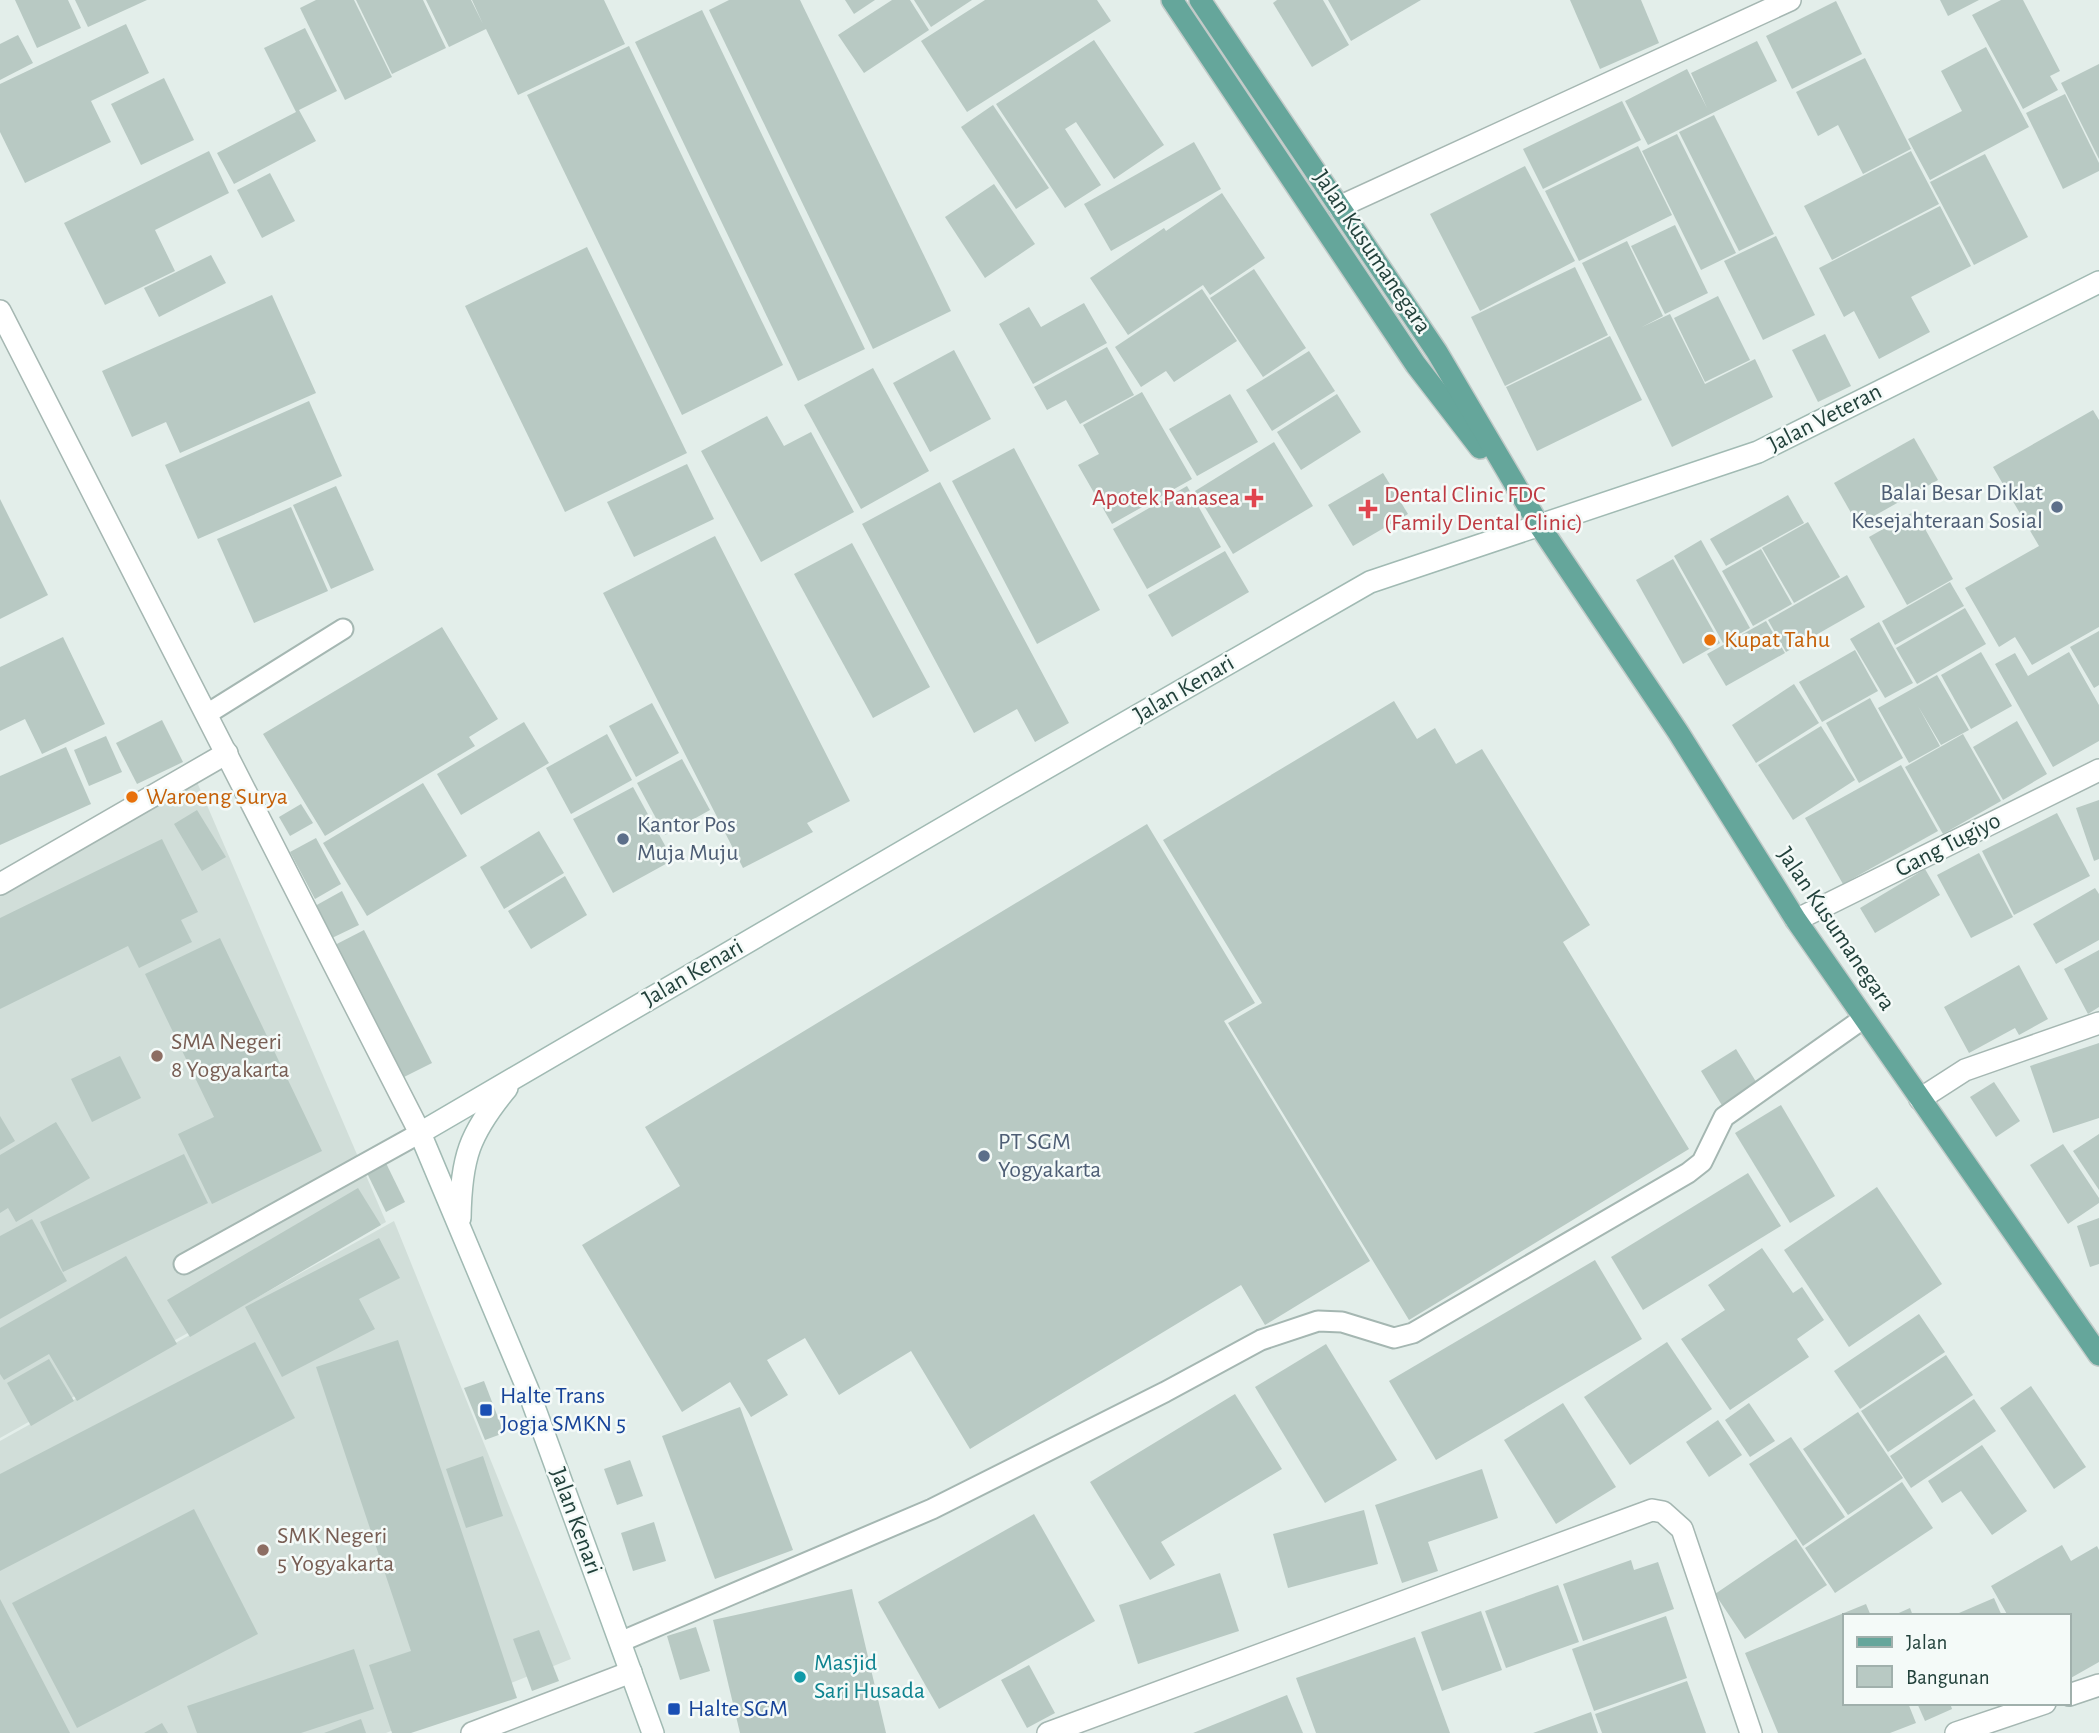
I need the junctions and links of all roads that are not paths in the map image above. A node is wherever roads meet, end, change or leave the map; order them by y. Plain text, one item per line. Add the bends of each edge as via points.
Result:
1 (1172, 0) edge
2 (1200, 0) edge
3 (1790, 0) edge
4 (1339, 207) junction
5 (2099, 282) edge
6 (0, 311) edge
7 (1539, 525) junction
8 (343, 629) dead end
9 (207, 714) junction
10 (227, 753) junction
11 (2099, 770) edge
12 (0, 884) edge
13 (1796, 919) junction
14 (1864, 1018) junction
15 (2099, 1023) edge
16 (517, 1075) junction
17 (1920, 1099) junction
18 (420, 1133) junction
19 (460, 1227) junction
20 (184, 1264) dead end
21 (2099, 1355) edge
22 (620, 1642) junction
23 (631, 1672) junction
24 (2099, 1685) edge
25 (2071, 1694) edge
26 (2039, 1705) edge
27 (472, 1733) edge
28 (653, 1733) edge
29 (1048, 1733) edge
30 (1751, 1733) edge
31 (1956, 1733) edge

1 - 7 main road, Jalan Kusumanegara via 1416,365
2 - 4 main road, Jalan Kusumanegara
3 - 4 street
4 - 7 main road, Jalan Kusumanegara via 1437,352
5 - 7 street, Jalan Veteran via 1758,452
6 - 9 street
7 - 13 main road, Jalan Kusumanegara
7 - 16 street, Jalan Kenari via 1370,582
8 - 9 lane
9 - 10 street
10 - 12 street
10 - 18 street
11 - 13 street, Gang Tugiyo
13 - 14 main road, Jalan Kusumanegara
14 - 17 main road, Jalan Kusumanegara
14 - 22 lane via 1724,1117 1702,1162 1688,1173 1413,1333 1394,1338 1342,1322 1318,1321 1261,1340 932,1509
15 - 17 street via 1965,1070
16 - 18 street, Jalan Kenari
16 - 19 street via 474,1134 465,1162
17 - 21 main road, Jalan Kusumanegara
18 - 19 street, Jalan Kenari
18 - 20 lane
19 - 22 street, Jalan Kenari via 528,1390
22 - 23 street, Jalan Kenari
23 - 27 street
23 - 28 street, Jalan Kenari
24 - 25 street
26 - 31 street
29 - 30 street via 1652,1510 1663,1512 1682,1529

